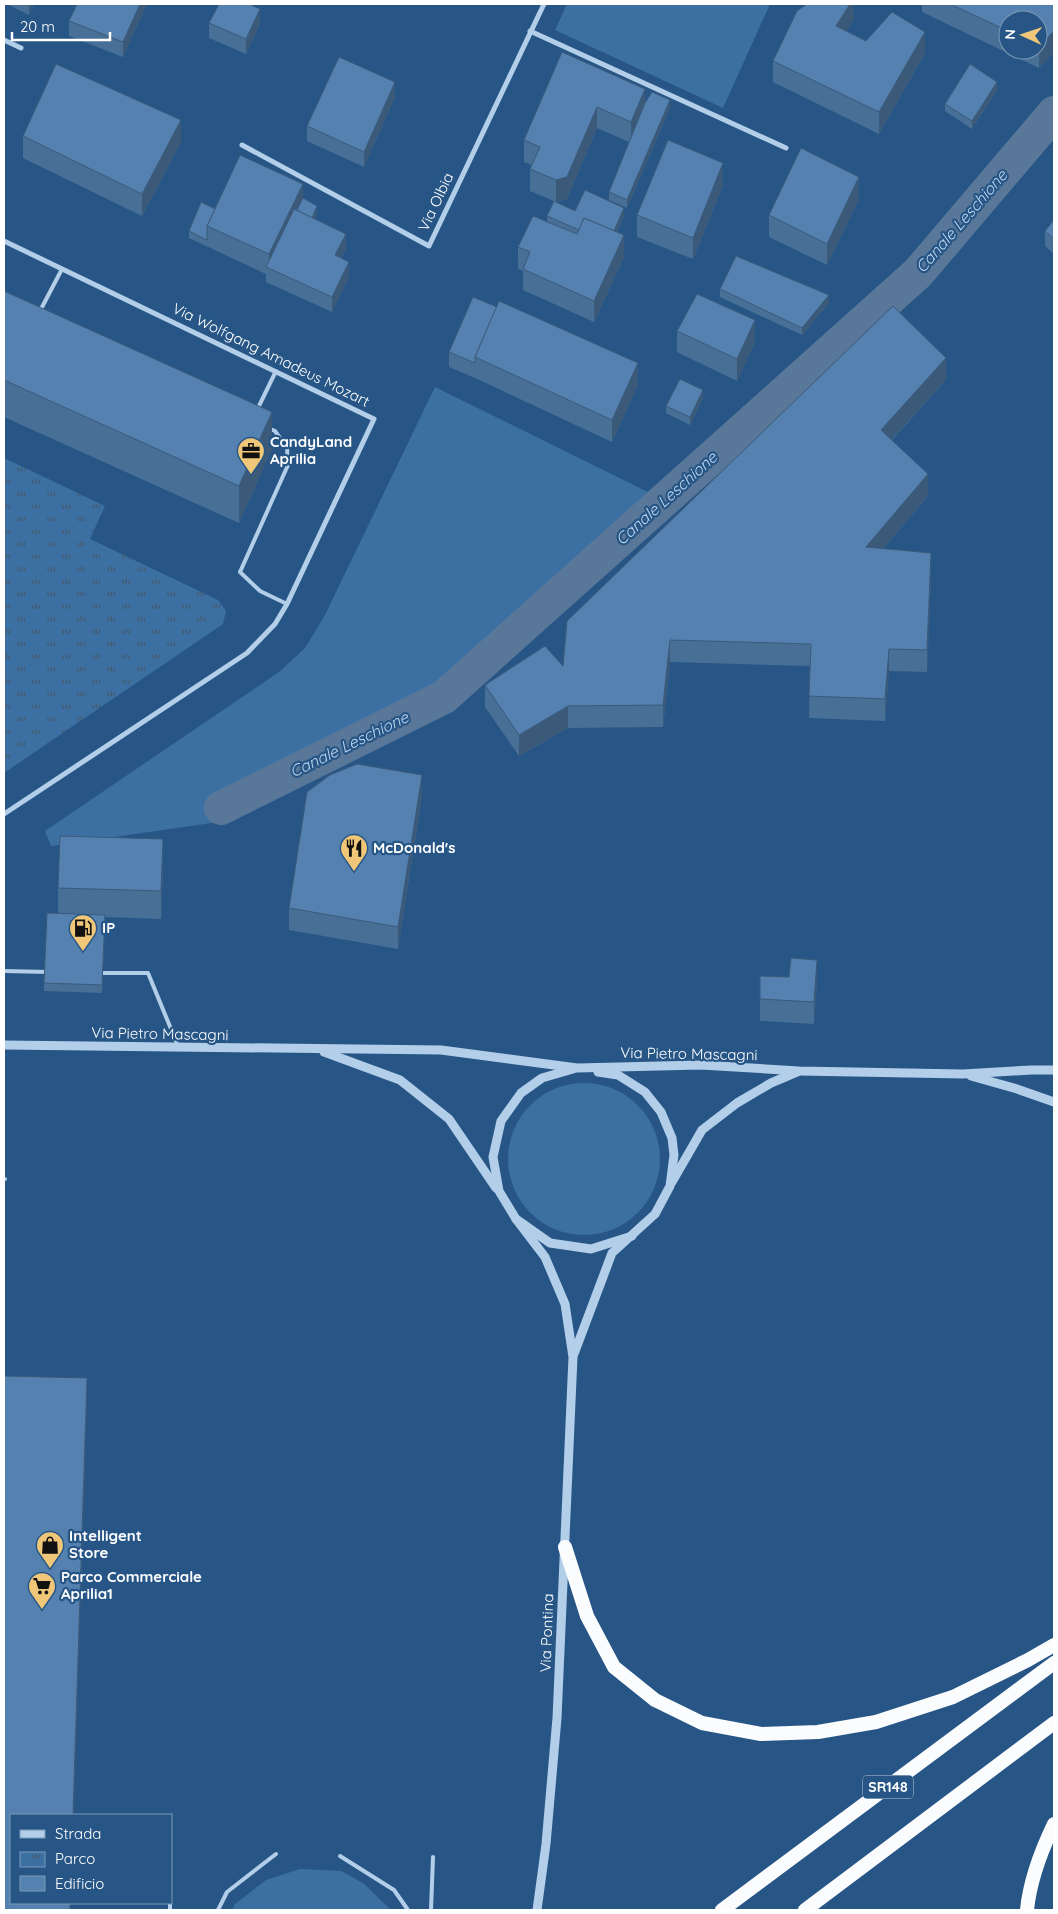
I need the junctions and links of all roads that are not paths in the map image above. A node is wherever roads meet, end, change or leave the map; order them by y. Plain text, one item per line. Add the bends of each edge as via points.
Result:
1 (544, 4) edge
2 (530, 31) junction
3 (4, 40) edge
4 (20, 48) dead end
5 (242, 145) dead end
6 (786, 148) dead end
7 (4, 241) edge
8 (62, 269) junction
9 (38, 315) edge
10 (276, 371) junction
11 (255, 413) edge
12 (259, 424) edge
13 (287, 604) junction
14 (4, 814) edge
15 (4, 971) edge
16 (54, 972) edge
17 (93, 973) edge
18 (4, 1045) edge
19 (179, 1048) junction
20 (316, 1050) junction
21 (577, 1068) junction
22 (1054, 1070) edge
23 (800, 1071) junction
24 (963, 1074) junction
25 (1054, 1102) edge
26 (670, 1186) junction
27 (499, 1191) junction
28 (516, 1219) junction
29 (632, 1236) junction
30 (573, 1357) junction
31 (565, 1547) junction
32 (1054, 1645) edge
33 (1054, 1663) edge
34 (1054, 1723) edge
35 (1054, 1824) edge
36 (276, 1854) dead end
37 (340, 1856) dead end
38 (433, 1857) dead end
39 (218, 1910) edge
40 (408, 1910) edge
41 (431, 1910) edge
42 (537, 1910) edge
43 (722, 1910) edge
44 (805, 1910) edge
45 (1027, 1910) edge

1 - 2 street, Via Olbia
2 - 5 street, Via Olbia via 429,246
2 - 6 street
3 - 4 street
7 - 8 street, Via Wolfgang Amadeus Mozart
8 - 9 lane
8 - 10 street, Via Wolfgang Amadeus Mozart
10 - 11 lane
10 - 13 street, Via Wolfgang Amadeus Mozart via 374,419
12 - 13 lane via 275,431 287,448 288,465 240,572 260,591
13 - 14 street, Via Wolfgang Amadeus Mozart via 275,624 247,653
15 - 16 lane
17 - 19 lane via 148,973
18 - 19 street, Via Pietro Mascagni
19 - 20 street, Via Pietro Mascagni
20 - 21 street, Via Pietro Mascagni via 441,1050
20 - 27 street, Via Pietro Mascagni via 400,1080 449,1119
21 - 23 street, Via Pietro Mascagni via 701,1065
21 - 26 street, Via Pietro Mascagni via 618,1075 645,1092 661,1112 672,1138 674,1155
21 - 27 street, Via Pietro Mascagni via 542,1078 521,1093 501,1121 493,1157
22 - 24 street
23 - 24 street, Via Pietro Mascagni
23 - 26 street, Via Pietro Mascagni via 737,1103 702,1130
24 - 25 street
26 - 29 street, Via Pietro Mascagni via 655,1214
27 - 28 street, Via Pietro Mascagni
28 - 29 street, Via Pietro Mascagni via 550,1243 583,1248 591,1249
28 - 30 street, Via Pietro Mascagni via 545,1257 566,1304
29 - 30 street, Via Pietro Mascagni via 612,1253
30 - 31 street, Via Pontina
31 - 32 highway via 587,1616 614,1667 655,1700 702,1723 761,1734 818,1732 876,1722 953,1697
31 - 42 street, Via Pontina via 557,1718
33 - 43 highway, SR148
34 - 44 highway
35 - 45 highway via 1034,1871
36 - 39 lane via 227,1892
37 - 40 lane via 394,1890
38 - 41 lane

